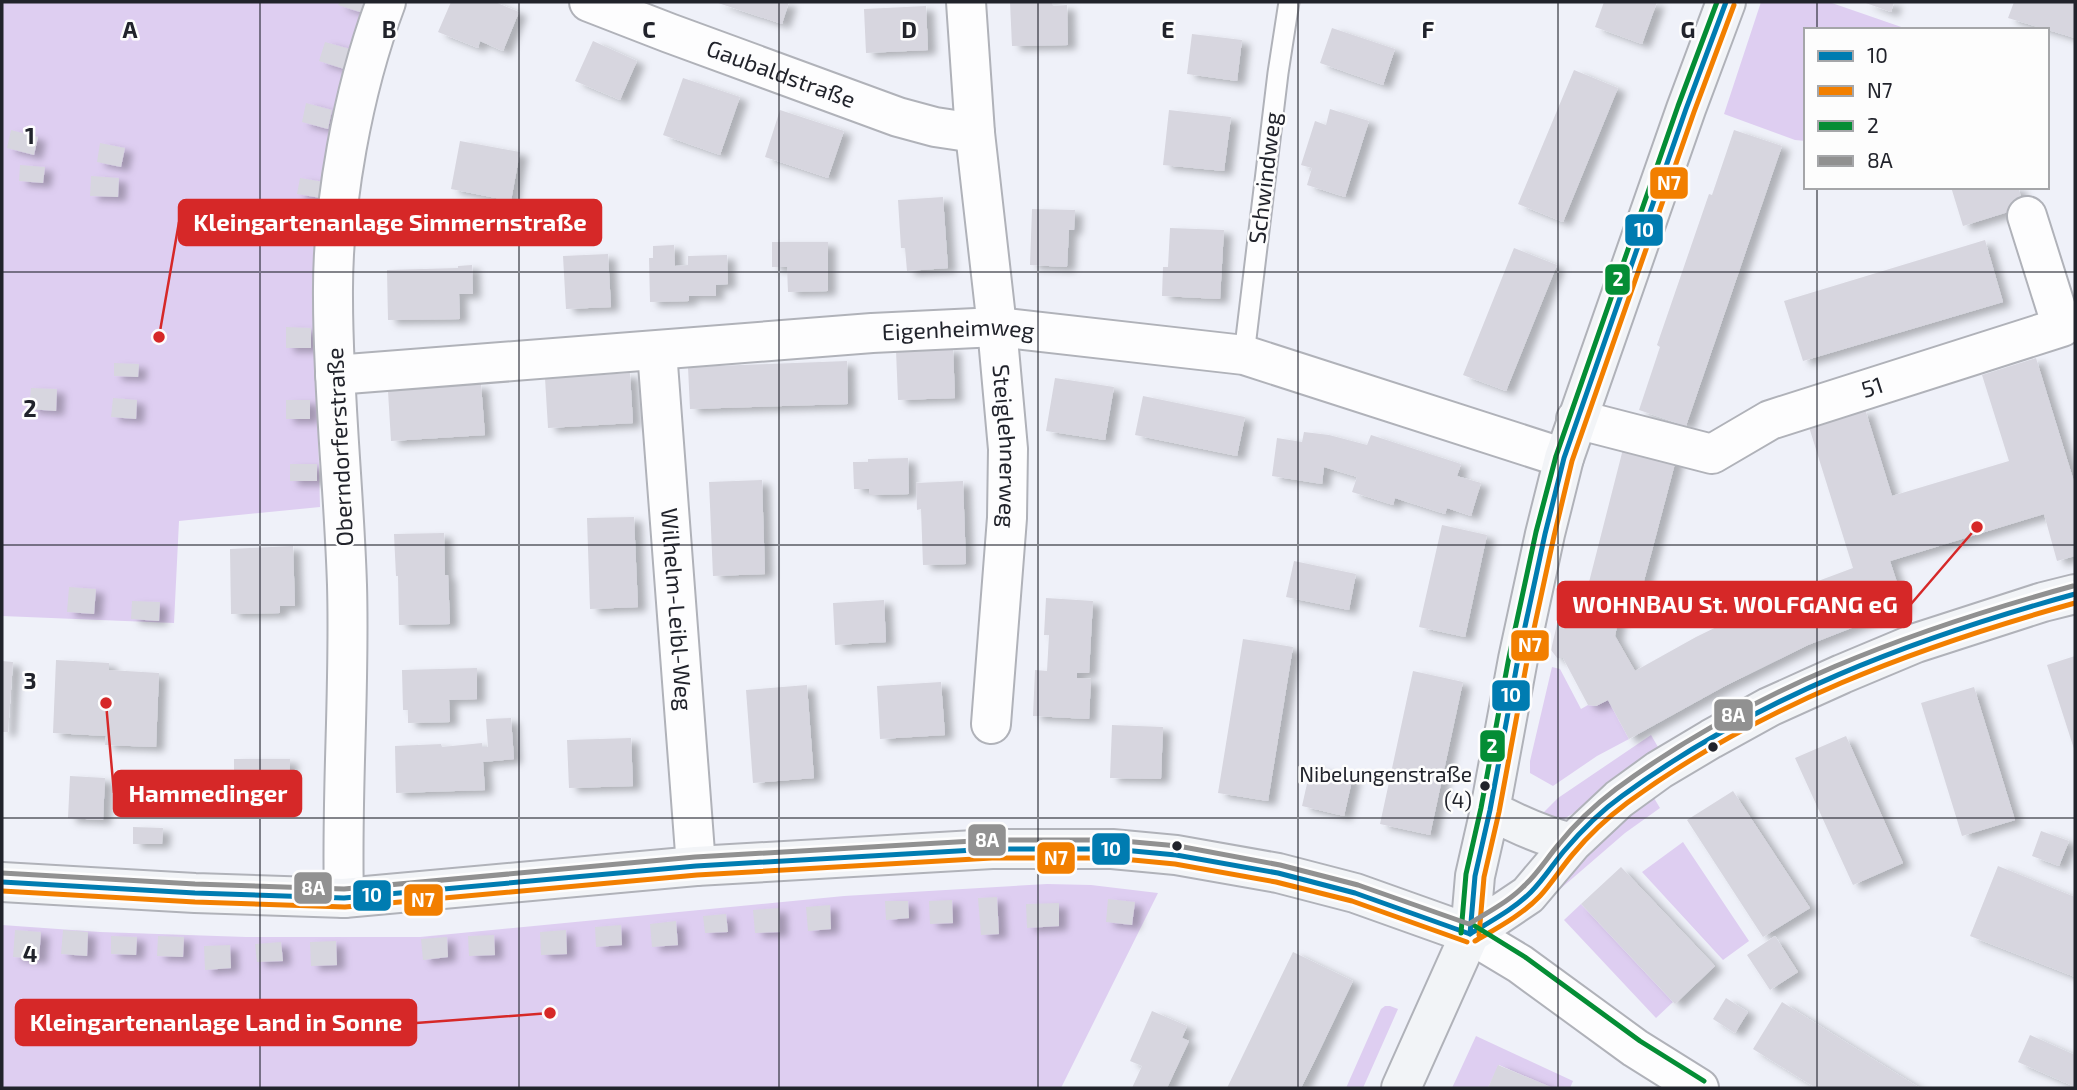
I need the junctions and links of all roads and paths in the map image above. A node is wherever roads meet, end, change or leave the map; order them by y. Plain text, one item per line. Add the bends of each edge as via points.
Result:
1 (386, 2) edge
2 (589, 2) edge
3 (966, 2) edge
4 (1289, 2) edge
5 (1726, 2) edge
6 (975, 133) junction
7 (2027, 216) dead end
8 (997, 327) junction
9 (656, 351) junction
10 (1244, 355) junction
11 (335, 375) junction
12 (1576, 419) junction
13 (1564, 458) junction
14 (2075, 594) edge
15 (991, 724) dead end
16 (1490, 810) junction
17 (1572, 843) junction
18 (696, 866) junction
19 (2, 882) edge
20 (345, 898) junction
21 (1470, 934) junction
22 (1401, 1088) edge
23 (1699, 1088) edge

1 - 11 street, Oberndorferstraße via 365,67 343,174 332,297
2 - 6 street, Gaubaldstraße via 898,117
3 - 6 street, Steiglehnerweg
4 - 10 lane, Schwindweg
5 - 12 street
6 - 8 street, Steiglehnerweg
7 - 12 street, 51 via 2062,327 1770,420 1712,454
8 - 9 street, Eigenheimweg
8 - 10 street, Eigenheimweg
8 - 15 street, Steiglehnerweg via 1008,449 1007,518
9 - 11 street, Eigenheimweg
9 - 18 street, Wilhelm-Leibl-Weg
10 - 13 street, Eigenheimweg
11 - 20 street, Oberndorferstraße via 349,654
12 - 13 street
13 - 16 street
14 - 17 street via 1916,643 1769,707 1659,769
16 - 17 street
16 - 21 street via 1475,876
17 - 21 street via 1528,895
18 - 20 street
18 - 21 street via 992,849 1112,849 1228,863 1318,883
19 - 20 street
21 - 22 street
21 - 23 street via 1521,964 1635,1048

